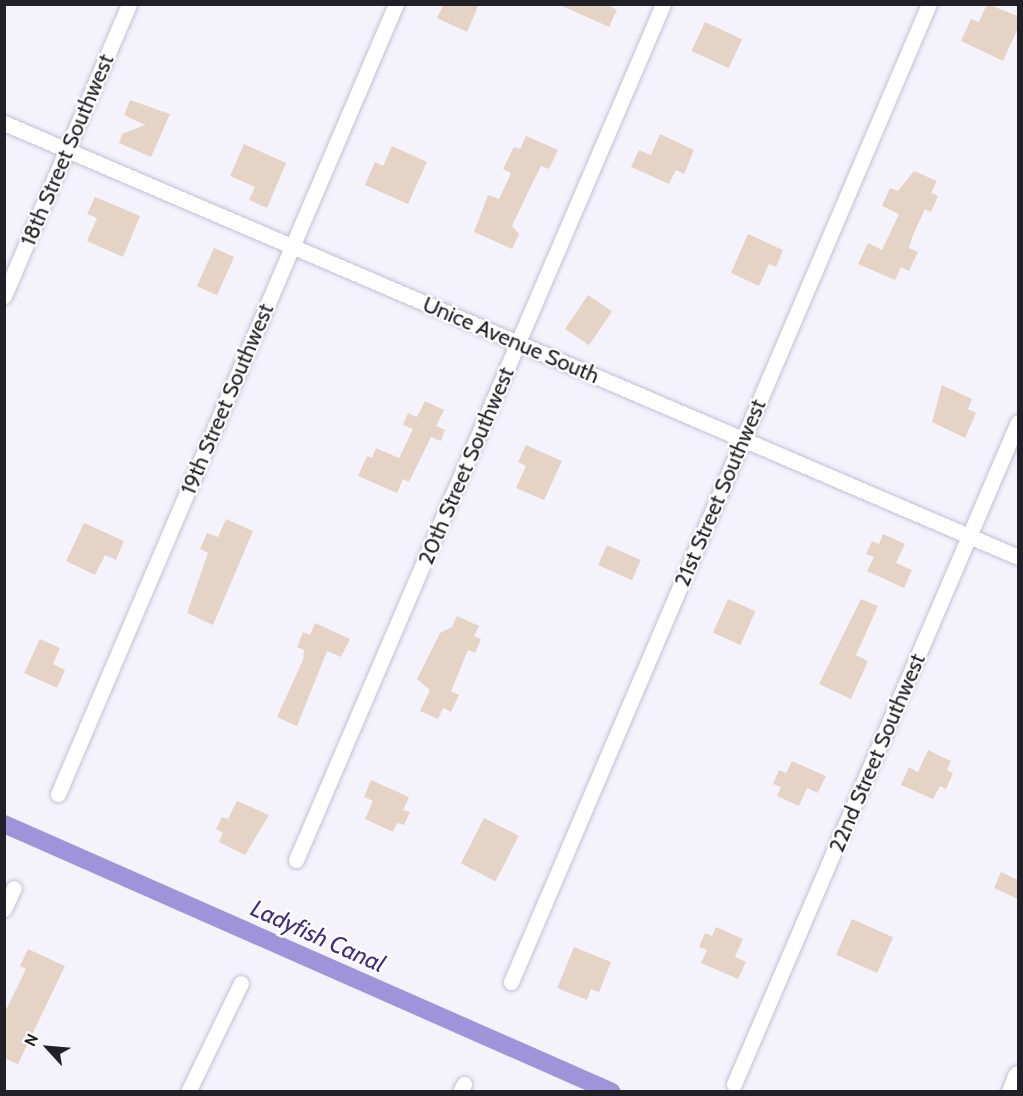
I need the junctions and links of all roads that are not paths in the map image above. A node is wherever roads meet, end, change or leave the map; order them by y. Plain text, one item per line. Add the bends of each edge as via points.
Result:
1 (129, 4) edge
2 (396, 4) edge
3 (663, 4) edge
4 (929, 4) edge
5 (4, 123) edge
6 (67, 150) junction
7 (293, 247) junction
8 (4, 296) edge
9 (518, 344) junction
10 (1018, 422) edge
11 (743, 439) junction
12 (970, 536) junction
13 (1018, 557) edge
14 (58, 794) dead end
15 (296, 861) dead end
16 (15, 888) dead end
17 (4, 909) edge
18 (511, 982) dead end
19 (241, 983) dead end
20 (1018, 1076) edge
21 (734, 1084) dead end
22 (188, 1092) edge
23 (1012, 1092) edge

1 - 6 street, 18th Street Southwest
2 - 7 street, 19th Street Southwest
3 - 9 street, 20th Street Southwest
4 - 11 street, 21st Street Southwest
5 - 6 street, Unice Avenue South
6 - 7 street, Unice Avenue South
6 - 8 street, 18th Street Southwest
7 - 9 street, Unice Avenue South
7 - 14 street, 19th Street Southwest
9 - 11 street, Unice Avenue South
9 - 15 street, 20th Street Southwest
10 - 12 street, 22nd Street Southwest
11 - 12 street, Unice Avenue South
11 - 18 street, 21st Street Southwest
12 - 13 street, Unice Avenue South
12 - 21 street, 22nd Street Southwest
16 - 17 street
19 - 22 street
20 - 23 street

